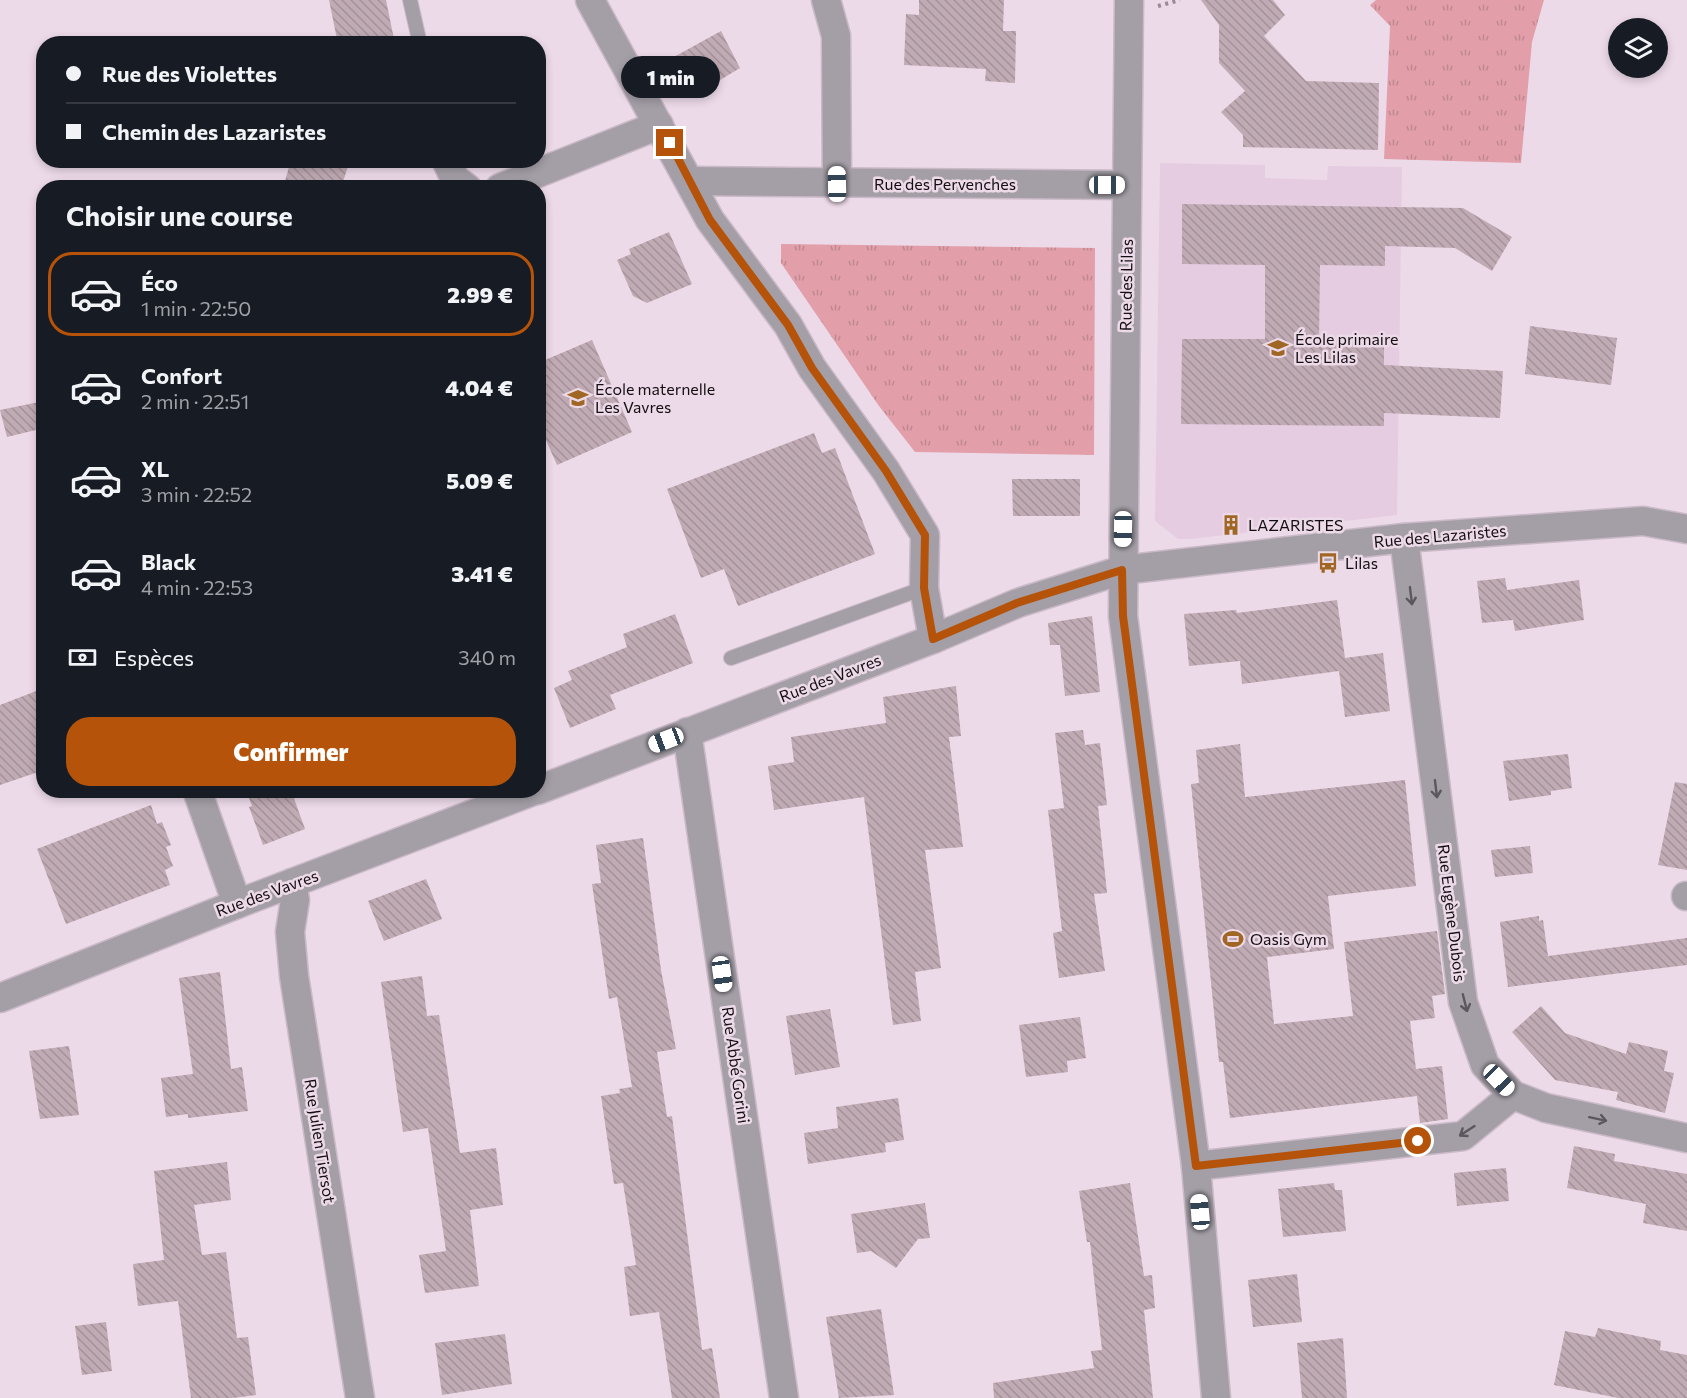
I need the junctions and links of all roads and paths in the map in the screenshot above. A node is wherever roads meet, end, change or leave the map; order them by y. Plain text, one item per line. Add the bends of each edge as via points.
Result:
1 (410, 0) edge
2 (590, 0) edge
3 (826, 0) edge
4 (1129, 0) edge
5 (418, 36) edge
6 (659, 125) junction
7 (520, 180) edge
8 (691, 181) junction
9 (837, 184) junction
10 (1127, 185) junction
11 (1687, 529) edge
12 (1404, 538) junction
13 (1122, 570) junction
14 (924, 588) junction
15 (933, 639) junction
16 (730, 658) dead end
17 (687, 732) junction
18 (546, 787) edge
19 (200, 798) edge
20 (516, 798) edge
21 (292, 883) junction
22 (237, 904) junction
23 (0, 998) edge
24 (1513, 1095) junction
25 (1687, 1138) edge
26 (1196, 1166) junction
27 (360, 1398) edge
28 (784, 1398) edge
29 (1216, 1398) edge

1 - 5 lane
2 - 6 street
3 - 9 street via 836,36
4 - 10 street, Rue des Lilas
6 - 7 street
6 - 8 street
8 - 9 street, Rue des Pervenches
8 - 14 street via 710,220 788,325 812,368 886,471 925,535
9 - 10 street, Rue des Pervenches
10 - 13 street, Rue des Lilas
11 - 12 street, Rue des Lazaristes via 1643,521
12 - 13 street, Rue des Lazaristes
12 -> 24 street, Rue Eugène Dubois via 1463,1002 1485,1065
13 - 15 street, Rue des Vavres via 1017,603
13 - 26 street, Rue des Lilas via 1123,616
14 - 15 street
14 - 16 lane
15 - 17 street, Rue des Vavres
17 - 18 street, Rue des Vavres
17 - 28 street, Rue Abbé Gorini
19 - 22 street
20 - 21 street, Rue des Vavres
21 - 22 street, Rue des Vavres
21 - 27 street, Rue Julien Tiersot via 295,900 290,932 294,976
22 - 23 street, Rue des Vavres
24 -> 25 street, Rue Eugène Dubois via 1546,1108
24 -> 26 street via 1463,1136
26 - 29 street, Rue des Lilas

